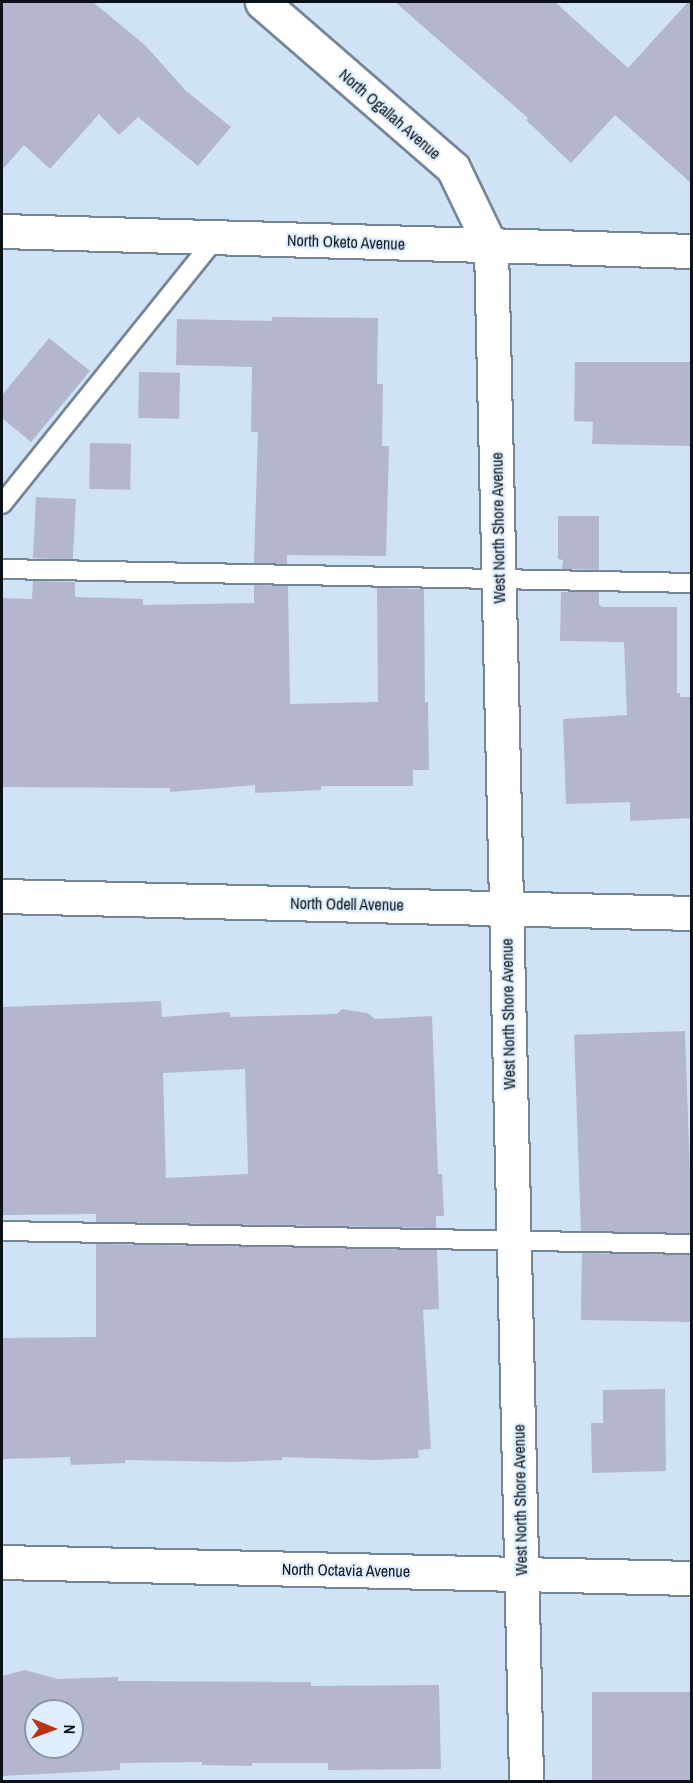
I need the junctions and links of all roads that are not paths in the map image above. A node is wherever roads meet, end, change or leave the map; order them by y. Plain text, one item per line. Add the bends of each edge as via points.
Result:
1 (262, 2) edge
2 (2, 231) edge
3 (216, 238) junction
4 (491, 247) junction
5 (692, 251) edge
6 (2, 504) edge
7 (2, 570) edge
8 (499, 580) junction
9 (692, 583) edge
10 (2, 896) edge
11 (506, 908) junction
12 (692, 912) edge
13 (2, 1231) edge
14 (514, 1242) junction
15 (692, 1244) edge
16 (2, 1562) edge
17 (521, 1574) junction
18 (692, 1578) edge
19 (526, 1782) edge

1 - 4 street, North Ogallah Avenue via 453,168
2 - 3 street, North Oketo Avenue
3 - 4 street, North Oketo Avenue
3 - 6 lane
4 - 5 street, North Oketo Avenue
4 - 8 street, West North Shore Avenue
7 - 8 lane
8 - 9 lane
8 - 11 street, West North Shore Avenue
10 - 11 street, North Odell Avenue
11 - 12 street, North Odell Avenue
11 - 14 street, West North Shore Avenue
13 - 14 lane
14 - 15 lane
14 - 17 street, West North Shore Avenue
16 - 17 street, North Octavia Avenue
17 - 18 street, North Octavia Avenue
17 - 19 street, West North Shore Avenue

